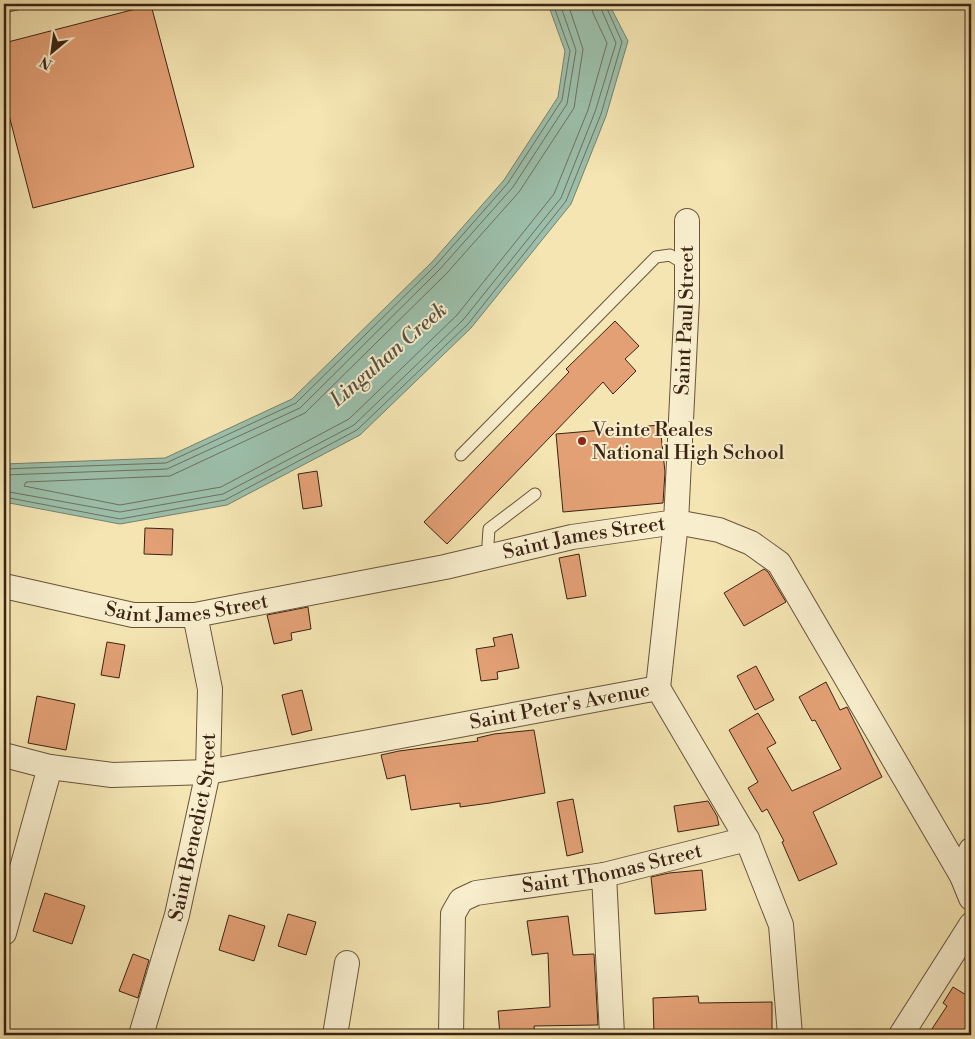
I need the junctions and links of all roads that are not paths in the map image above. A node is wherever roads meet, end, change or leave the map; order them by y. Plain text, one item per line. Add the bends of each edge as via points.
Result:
1 (17, 4) edge
2 (4, 7) edge
3 (687, 221) dead end
4 (686, 265) junction
5 (461, 455) dead end
6 (535, 494) dead end
7 (676, 522) junction
8 (491, 555) junction
9 (4, 586) edge
10 (195, 615) junction
11 (658, 688) junction
12 (4, 755) edge
13 (50, 767) junction
14 (208, 772) junction
15 (747, 839) junction
16 (971, 850) edge
17 (604, 875) junction
18 (962, 876) junction
19 (971, 898) edge
20 (971, 925) edge
21 (5, 927) edge
22 (347, 963) dead end
23 (141, 1035) edge
24 (335, 1035) edge
25 (451, 1035) edge
26 (612, 1035) edge
27 (790, 1035) edge
28 (901, 1035) edge

1 - 2 lane
3 - 4 street, Saint Paul Street
4 - 5 lane via 665,254 652,260
4 - 7 street, Saint Paul Street
6 - 8 lane via 489,529
7 - 8 street, Saint James Street via 572,537
7 - 11 street, Saint Paul Street
7 - 18 street, Saint James Street via 719,530 751,543 778,563
8 - 10 street, Saint James Street via 407,575
9 - 10 street, Saint James Street via 133,615
10 - 14 street, Saint Benedict Street via 210,688
11 - 14 street, Saint Peter's Avenue
11 - 15 street, Saint Peter's Avenue
12 - 13 street, Saint Peter's Avenue
13 - 14 street, Saint Peter's Avenue via 112,775
13 - 21 street
14 - 23 street, Saint Benedict Street via 177,915
15 - 17 street, Saint Thomas Street
15 - 27 street, Saint Peter's Avenue via 780,925
16 - 18 street
17 - 25 street, Saint Thomas Street via 476,893 461,900 453,914
17 - 26 street
18 - 19 street, Saint James Street
20 - 28 street
22 - 24 street

